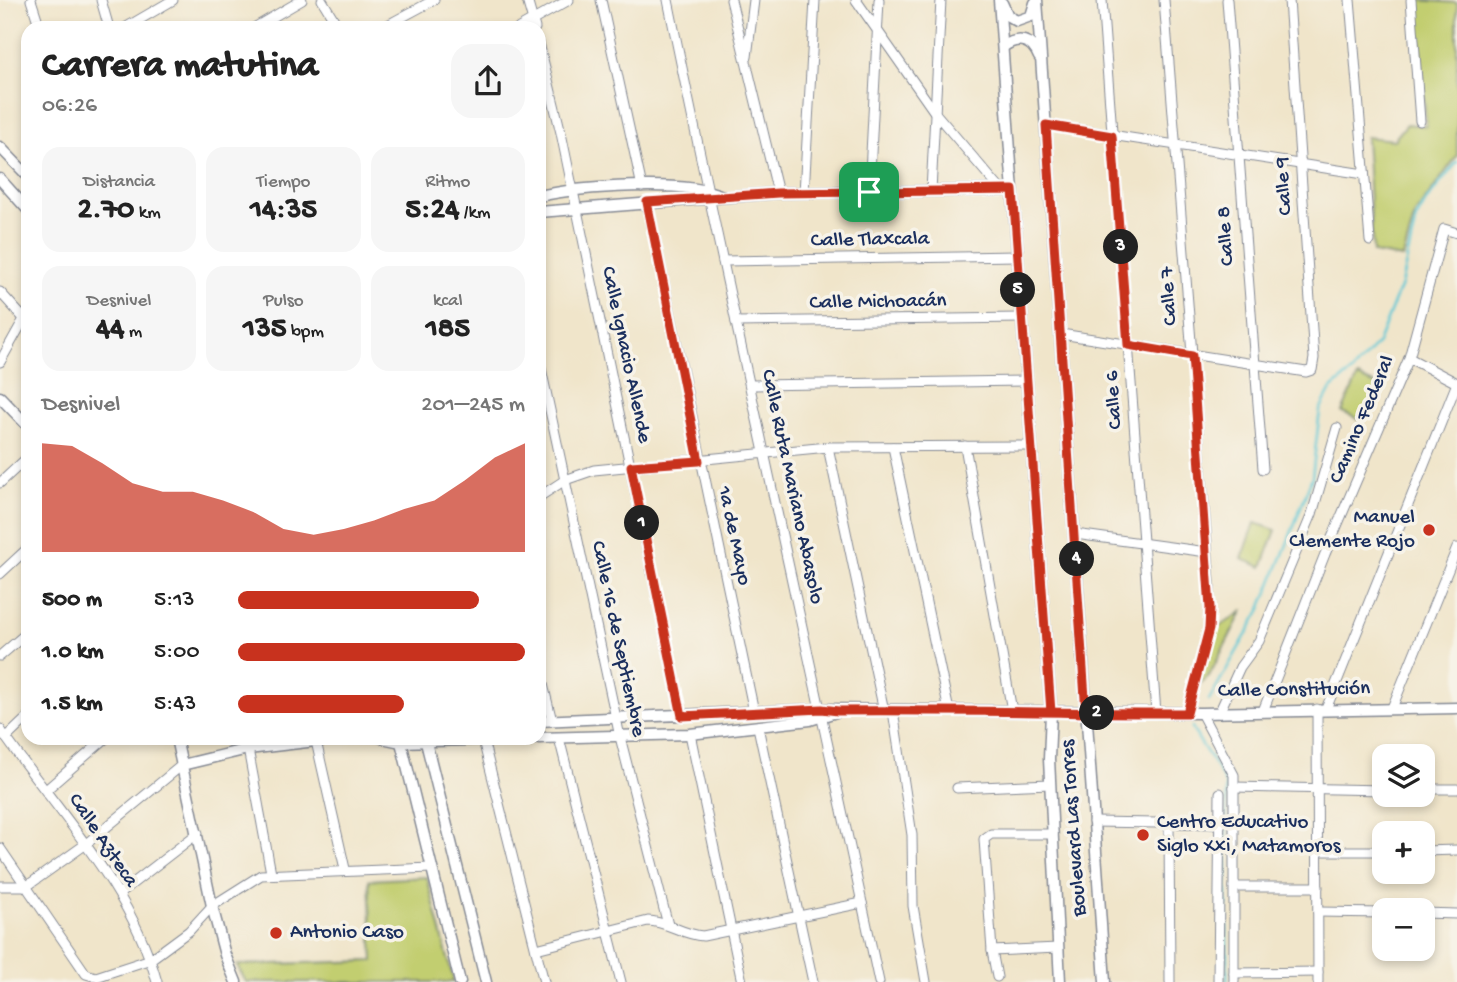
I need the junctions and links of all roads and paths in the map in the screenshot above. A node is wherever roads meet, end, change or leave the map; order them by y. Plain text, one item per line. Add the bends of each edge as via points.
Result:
1 (31, 0) edge
2 (102, 0) edge
3 (302, 0) edge
4 (322, 0) edge
5 (434, 0) edge
6 (527, 0) edge
7 (569, 0) edge
8 (601, 0) edge
9 (668, 0) edge
10 (731, 0) edge
11 (754, 0) edge
12 (815, 0) edge
13 (856, 0) edge
14 (879, 0) edge
15 (941, 0) edge
16 (1000, 0) edge
17 (1037, 0) edge
18 (1102, 0) edge
19 (1164, 0) edge
20 (1227, 0) edge
21 (1289, 0) edge
22 (1350, 0) edge
23 (1411, 0) edge
24 (170, 1) edge
25 (38, 21) edge
26 (107, 21) edge
27 (137, 21) edge
28 (266, 21) edge
29 (335, 21) edge
30 (395, 21) edge
31 (533, 21) edge
32 (538, 21) edge
33 (878, 31) junction
34 (1003, 47) junction
35 (746, 62) junction
36 (1042, 69) junction
37 (546, 74) edge
38 (936, 114) junction
39 (1420, 121) dead end
40 (1046, 125) junction
41 (1112, 136) junction
42 (1175, 145) junction
43 (0, 147) edge
44 (1239, 156) junction
45 (1302, 166) junction
46 (21, 169) edge
47 (1364, 174) junction
48 (0, 179) edge
49 (642, 187) junction
50 (1000, 190) junction
51 (1013, 190) junction
52 (930, 191) junction
53 (573, 192) junction
54 (869, 192) junction
55 (706, 193) junction
56 (778, 193) junction
57 (804, 193) junction
58 (546, 195) edge
59 (21, 202) edge
60 (647, 202) junction
61 (576, 208) junction
62 (546, 211) edge
63 (1457, 233) edge
64 (1370, 241) dead end
65 (1017, 256) junction
66 (723, 261) junction
67 (0, 292) edge
68 (21, 313) edge
69 (1020, 318) junction
70 (736, 323) junction
71 (21, 326) edge
72 (1061, 334) junction
73 (1128, 345) junction
74 (1192, 356) junction
75 (1409, 358) junction
76 (0, 362) edge
77 (1254, 365) junction
78 (1024, 381) junction
79 (1457, 383) edge
80 (750, 385) junction
81 (546, 392) edge
82 (0, 397) edge
83 (21, 419) edge
84 (1337, 428) dead end
85 (965, 446) junction
86 (1030, 446) junction
87 (828, 447) junction
88 (892, 447) junction
89 (765, 453) junction
90 (699, 461) junction
91 (21, 464) edge
92 (631, 466) junction
93 (1263, 469) dead end
94 (565, 480) junction
95 (0, 483) edge
96 (546, 492) edge
97 (1075, 534) junction
98 (1143, 543) junction
99 (1457, 548) edge
100 (1208, 552) junction
101 (21, 554) edge
102 (0, 574) edge
103 (21, 638) edge
104 (0, 656) edge
105 (546, 697) edge
106 (1392, 708) junction
107 (1457, 708) edge
108 (1321, 709) junction
109 (888, 711) junction
110 (949, 711) junction
111 (1012, 711) junction
112 (1263, 711) junction
113 (754, 712) junction
114 (1051, 712) junction
115 (823, 713) junction
116 (1086, 713) junction
117 (1156, 713) junction
118 (1187, 713) junction
119 (1200, 713) junction
120 (1219, 713) junction
121 (682, 716) junction
122 (616, 718) junction
123 (546, 721) edge
124 (552, 721) junction
125 (21, 724) edge
126 (758, 727) junction
127 (0, 729) edge
128 (690, 733) junction
129 (620, 737) junction
130 (6, 738) junction
131 (546, 738) edge
132 (559, 738) junction
133 (98, 745) edge
134 (178, 745) edge
135 (244, 745) edge
136 (247, 745) edge
137 (317, 745) edge
138 (401, 745) edge
139 (427, 745) edge
140 (484, 745) edge
141 (182, 765) junction
142 (1050, 784) junction
143 (957, 788) dead end
144 (1234, 788) junction
145 (1435, 789) edge
146 (1457, 789) edge
147 (46, 790) junction
148 (1319, 790) junction
149 (1372, 790) edge
150 (1220, 793) dead end
151 (1093, 822) junction
152 (1169, 823) junction
153 (1221, 824) junction
154 (198, 832) junction
155 (1053, 834) junction
156 (86, 844) junction
157 (0, 848) edge
158 (1435, 850) edge
159 (1457, 850) edge
160 (1318, 851) junction
161 (1372, 851) edge
162 (431, 868) junction
163 (345, 869) junction
164 (271, 873) junction
165 (0, 886) edge
166 (27, 886) junction
167 (1234, 887) junction
168 (1318, 887) junction
169 (119, 894) junction
170 (862, 903) junction
171 (212, 905) junction
172 (1318, 912) junction
173 (1372, 913) edge
174 (1435, 913) edge
175 (1457, 914) edge
176 (799, 917) junction
177 (668, 925) junction
178 (607, 931) junction
179 (733, 932) junction
180 (1058, 948) junction
181 (536, 949) junction
182 (992, 951) junction
183 (151, 959) junction
184 (997, 977) dead end
185 (1318, 977) edge
186 (1234, 978) edge
187 (157, 982) edge
188 (236, 982) edge
189 (460, 982) edge
190 (486, 982) edge
191 (544, 982) edge
192 (621, 982) edge
193 (742, 982) edge
194 (813, 982) edge
195 (879, 982) edge
196 (926, 982) edge
197 (1060, 982) edge
198 (1105, 982) edge
199 (1170, 982) edge
200 (1218, 982) edge

1 - 25 street
2 - 26 street
3 - 28 street
4 - 29 street
5 - 30 street
6 - 31 street
7 - 32 street
8 - 49 street
9 - 55 street, Calle Ruta Mariano Abasolo
10 - 35 street
11 - 35 street
12 - 57 street
13 - 33 street
14 - 33 street
15 - 38 street
16 - 17 main road via 1008,16 1017,21 1031,16
16 - 34 main road, Boulevard Las Torres
17 - 36 main road, Boulevard Las Torres
18 - 41 street, Calle 6
19 - 42 street, Calle 7
20 - 44 street, Calle 8
21 - 45 street, Calle 9
22 - 47 street
23 - 39 street
24 - 27 street
33 - 38 street
33 - 54 street
34 - 36 main road via 1016,39 1028,42
34 - 51 main road, Boulevard Las Torres
35 - 56 street
36 - 40 main road, Boulevard Las Torres
37 - 53 street, Calle Ignacio Allende
38 - 50 street
38 - 52 street
40 - 41 street
40 - 72 main road, Boulevard Las Torres
41 - 42 street
41 - 73 street, Calle 6
42 - 44 street
42 - 74 street, Calle 7
43 - 46 main road
44 - 45 street
44 - 77 street, Calle 8
45 - 47 street
45 - 77 street, Calle 9 via 1312,370
47 - 64 street
48 - 59 main road
49 - 53 main road
49 - 55 main road
50 - 51 main road
50 - 52 main road
51 - 65 main road, Boulevard Las Torres
52 - 54 main road
53 - 58 main road
53 - 61 street, Calle Ignacio Allende
54 - 57 main road
55 - 56 main road via 724,197
55 - 60 main road
55 - 66 street, Calle Ruta Mariano Abasolo
56 - 57 main road
60 - 61 main road
60 - 90 street, 1a de Mayo
61 - 62 main road
61 - 92 street, Calle Ignacio Allende
63 - 75 street, Camino Federal via 1444,229
65 - 66 street, Calle Tlaxcala
65 - 69 main road, Boulevard Las Torres
66 - 70 street, Calle Ruta Mariano Abasolo
67 - 68 street
69 - 70 street, Calle Michoacán
69 - 78 main road, Boulevard Las Torres
70 - 80 street, Calle Ruta Mariano Abasolo
71 - 76 street
72 - 73 street
72 - 97 main road, Boulevard Las Torres
73 - 74 street
73 - 98 street, Calle 6
74 - 77 street
74 - 100 street, Calle 7
75 - 79 street
75 - 112 street, Camino Federal
77 - 93 street, Calle 8
78 - 80 street
78 - 86 main road, Boulevard Las Torres
79 - 108 street
80 - 89 street, Calle Ruta Mariano Abasolo
81 - 94 street, Calle 16 de Septiembre
82 - 83 main road
84 - 120 street via 1312,514 1259,641 1240,667
85 - 86 street
85 - 88 street
85 - 111 street
86 - 114 main road, Boulevard Las Torres
87 - 88 street
87 - 89 street
87 - 109 street
88 - 110 street
89 - 90 street
89 - 115 street, Calle Ruta Mariano Abasolo
90 - 92 street
90 - 113 street, 1a de Mayo
91 - 95 street
92 - 94 street via 594,470
92 - 121 street, Calle Ignacio Allende
94 - 96 street
94 - 122 street, Calle 16 de Septiembre
97 - 98 street
97 - 116 main road, Boulevard Las Torres
98 - 100 street
98 - 117 street, Calle 6
99 - 106 street
100 - 118 street, Calle 7 via 1209,629
101 - 102 street
103 - 104 street
105 - 124 street
106 - 107 main road, Calle Constitución
106 - 108 main road, Calle Constitución
108 - 112 main road, Calle Constitución
108 - 148 street
109 - 110 main road, Calle Constitución
109 - 115 main road, Calle Constitución
109 - 196 street via 912,835 913,906
110 - 111 main road, Calle Constitución
111 - 114 main road, Calle Constitución
112 - 120 main road, Calle Constitución
113 - 115 main road, Calle Constitución
113 - 121 main road, Calle Constitución
114 - 116 main road, Calle Constitución
114 - 142 main road, Boulevard Las Torres
115 - 126 main road, Calle Constitución
115 - 170 street, Calle Ruta Mariano Abasolo
116 - 117 main road, Calle Constitución
116 - 151 main road, Boulevard Las Torres
117 - 118 main road, Calle Constitución
118 - 119 main road, Calle Constitución
119 - 120 main road, Calle Constitución
119 - 144 street via 1233,771
121 - 122 main road, Calle Constitución
122 - 124 main road, Calle Constitución
122 - 129 street, Calle 16 de Septiembre
123 - 124 main road, Calle Constitución
125 - 130 street
126 - 128 main road, Calle Constitución
126 - 176 street
127 - 130 street, Calle Azteca
128 - 129 main road, Calle Constitución
128 - 179 street
129 - 132 main road, Calle Constitución
129 - 177 street, Calle 16 de Septiembre
130 - 147 street, Calle Azteca
131 - 132 main road, Calle Constitución
132 - 178 street
133 - 147 street
134 - 141 main road
135 - 141 main road
136 - 164 street
137 - 163 street
138 - 162 main road
139 - 190 main road
140 - 181 street
141 - 154 main road
141 - 156 street
142 - 143 street
142 - 155 main road, Boulevard Las Torres
144 - 148 street
144 - 167 street
145 - 146 street
147 - 156 street, Calle Azteca
148 - 149 street
148 - 160 street
150 - 153 street
151 - 152 street
151 - 198 main road, Boulevard Las Torres
152 - 153 street
152 - 199 street
153 - 200 street
154 - 169 street
154 - 171 main road
155 - 180 main road, Boulevard Las Torres
155 - 182 street via 985,836
156 - 166 street
156 - 169 street, Calle Azteca
157 - 166 street
158 - 159 street
160 - 161 street
160 - 168 street
162 - 163 street
162 - 189 main road
163 - 164 street
164 - 171 street
165 - 166 street
166 - 183 street via 86,974 129,968
167 - 168 street
167 - 186 street
168 - 172 street
169 - 183 street, Calle Azteca
170 - 176 street
170 - 195 street, Calle Ruta Mariano Abasolo
171 - 183 street via 189,931
171 - 188 main road
172 - 173 street
172 - 185 street
174 - 175 street
176 - 179 street
176 - 194 street
177 - 178 street via 648,921
177 - 179 street via 688,935
178 - 181 street
178 - 192 street
179 - 193 street
180 - 182 street
180 - 197 main road, Boulevard Las Torres
181 - 191 street
182 - 184 street
183 - 187 street, Calle Azteca
185 - 186 street

